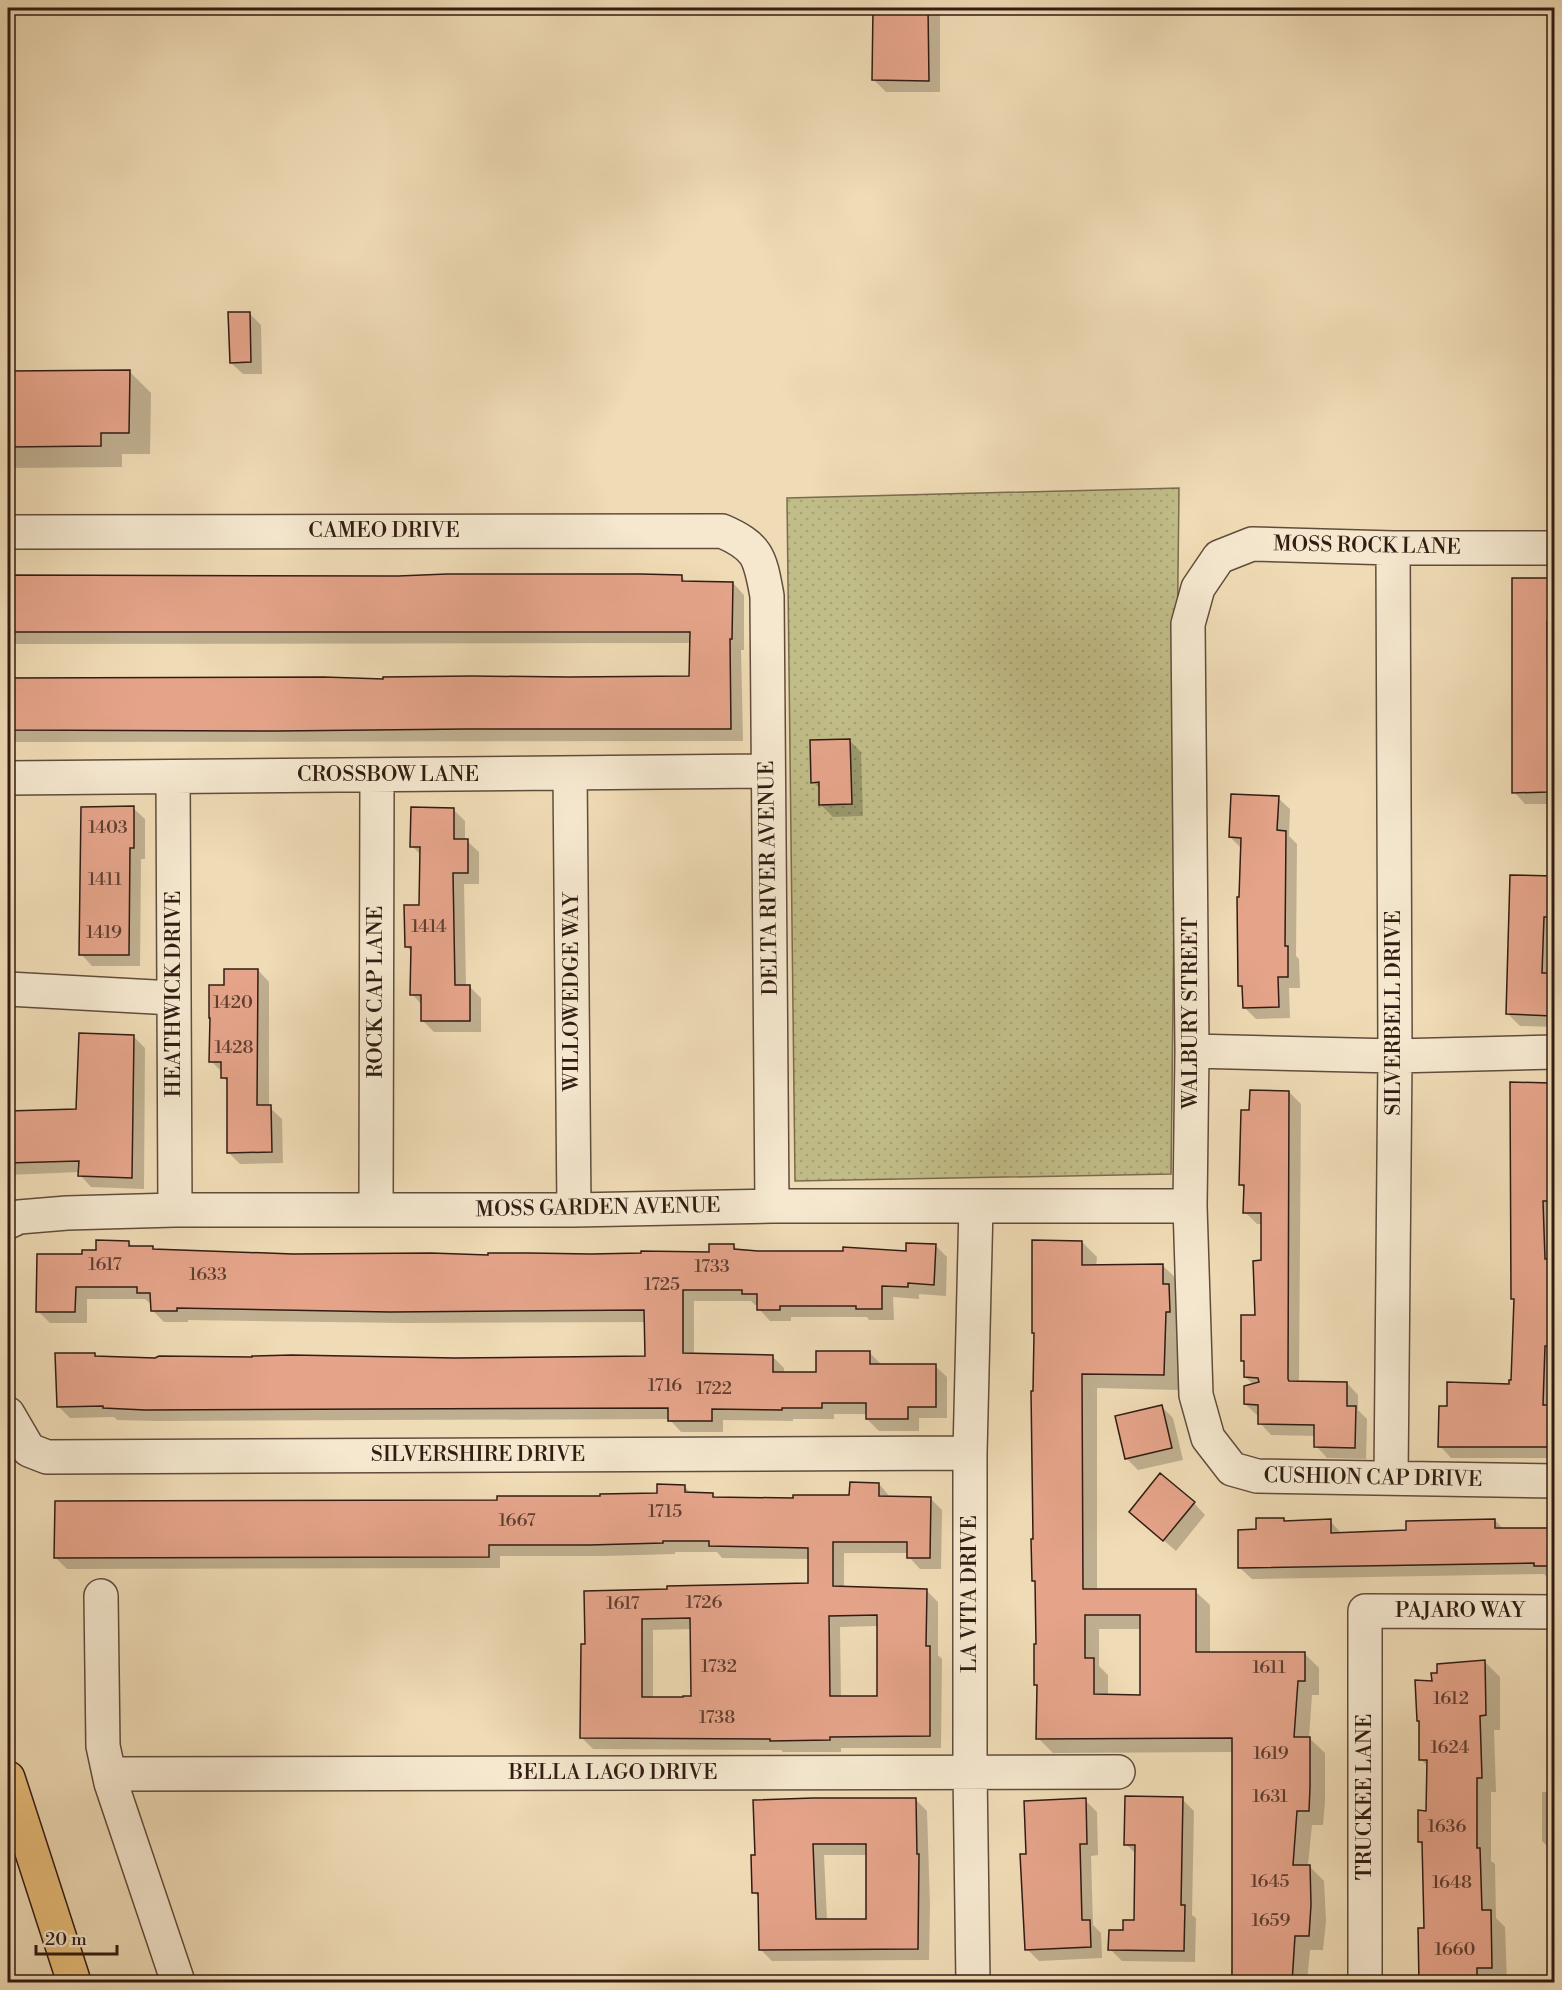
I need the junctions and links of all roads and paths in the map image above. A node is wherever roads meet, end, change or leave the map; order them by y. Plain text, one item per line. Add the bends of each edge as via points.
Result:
1 (8, 532) edge
2 (1393, 548) junction
3 (1554, 548) edge
4 (755, 552) joint
5 (1198, 588) joint
6 (768, 771) junction
7 (570, 774) junction
8 (377, 776) junction
9 (173, 777) junction
10 (8, 778) edge
11 (8, 989) edge
12 (173, 998) junction
13 (1192, 1051) junction
14 (1554, 1052) edge
15 (1395, 1056) junction
16 (772, 1206) junction
17 (976, 1206) junction
18 (1190, 1206) junction
19 (376, 1209) junction
20 (175, 1210) junction
21 (574, 1210) junction
22 (8, 1222) edge
23 (8, 1414) edge
24 (1208, 1438) joint
25 (970, 1453) junction
26 (1391, 1478) junction
27 (1554, 1481) edge
28 (101, 1596) dead end
29 (1365, 1611) joint
30 (1554, 1612) edge
31 (970, 1772) junction
32 (1118, 1772) dead end
33 (109, 1774) junction
34 (8, 1779) edge
35 (75, 1983) edge
36 (178, 1983) edge
37 (973, 1983) edge
38 (1365, 1983) edge

1 - 4 street, CAMEO DRIVE via 722,531 739,538
2 - 3 street, MOSS ROCK LANE
2 - 5 street, MOSS ROCK LANE via 1252,544 1219,557
2 - 15 street, SILVERBELL DRIVE
4 - 6 street, DELTA RIVER AVENUE via 767,596
5 - 13 street, WALBURY STREET via 1188,624
6 - 7 street, CROSSBOW LANE
6 - 16 street, DELTA RIVER AVENUE
7 - 8 street, CROSSBOW LANE
7 - 21 street, WILLOWEDGE WAY
8 - 9 street, CROSSBOW LANE
8 - 19 street, ROCK CAP LANE
9 - 10 street, CROSSBOW LANE
9 - 12 street, HEATHWICK DRIVE
11 - 12 street
12 - 20 street, HEATHWICK DRIVE
13 - 15 street
13 - 18 street, WALBURY STREET
14 - 15 street
15 - 26 street, SILVERBELL DRIVE
16 - 17 street, MOSS GARDEN AVENUE
16 - 21 street, MOSS GARDEN AVENUE
17 - 18 street, MOSS GARDEN AVENUE
17 - 25 street, LA VITA DRIVE
18 - 24 street, WALBURY STREET via 1196,1395
19 - 20 street, MOSS GARDEN AVENUE
19 - 21 street, MOSS GARDEN AVENUE
20 - 22 street, MOSS GARDEN AVENUE via 67,1213 20,1217
23 - 25 street, SILVERSHIRE DRIVE via 29,1450 47,1457
24 - 26 street, CUSHION CAP DRIVE via 1232,1469 1257,1476
25 - 31 street, LA VITA DRIVE
26 - 27 street, CUSHION CAP DRIVE
28 - 33 street via 103,1746
29 - 30 street, PAJARO WAY
29 - 38 street, TRUCKEE LANE
31 - 32 street, BELLA LAGO DRIVE
31 - 33 street, BELLA LAGO DRIVE
31 - 37 street, LA VITA DRIVE
33 - 36 street
34 - 35 highway

